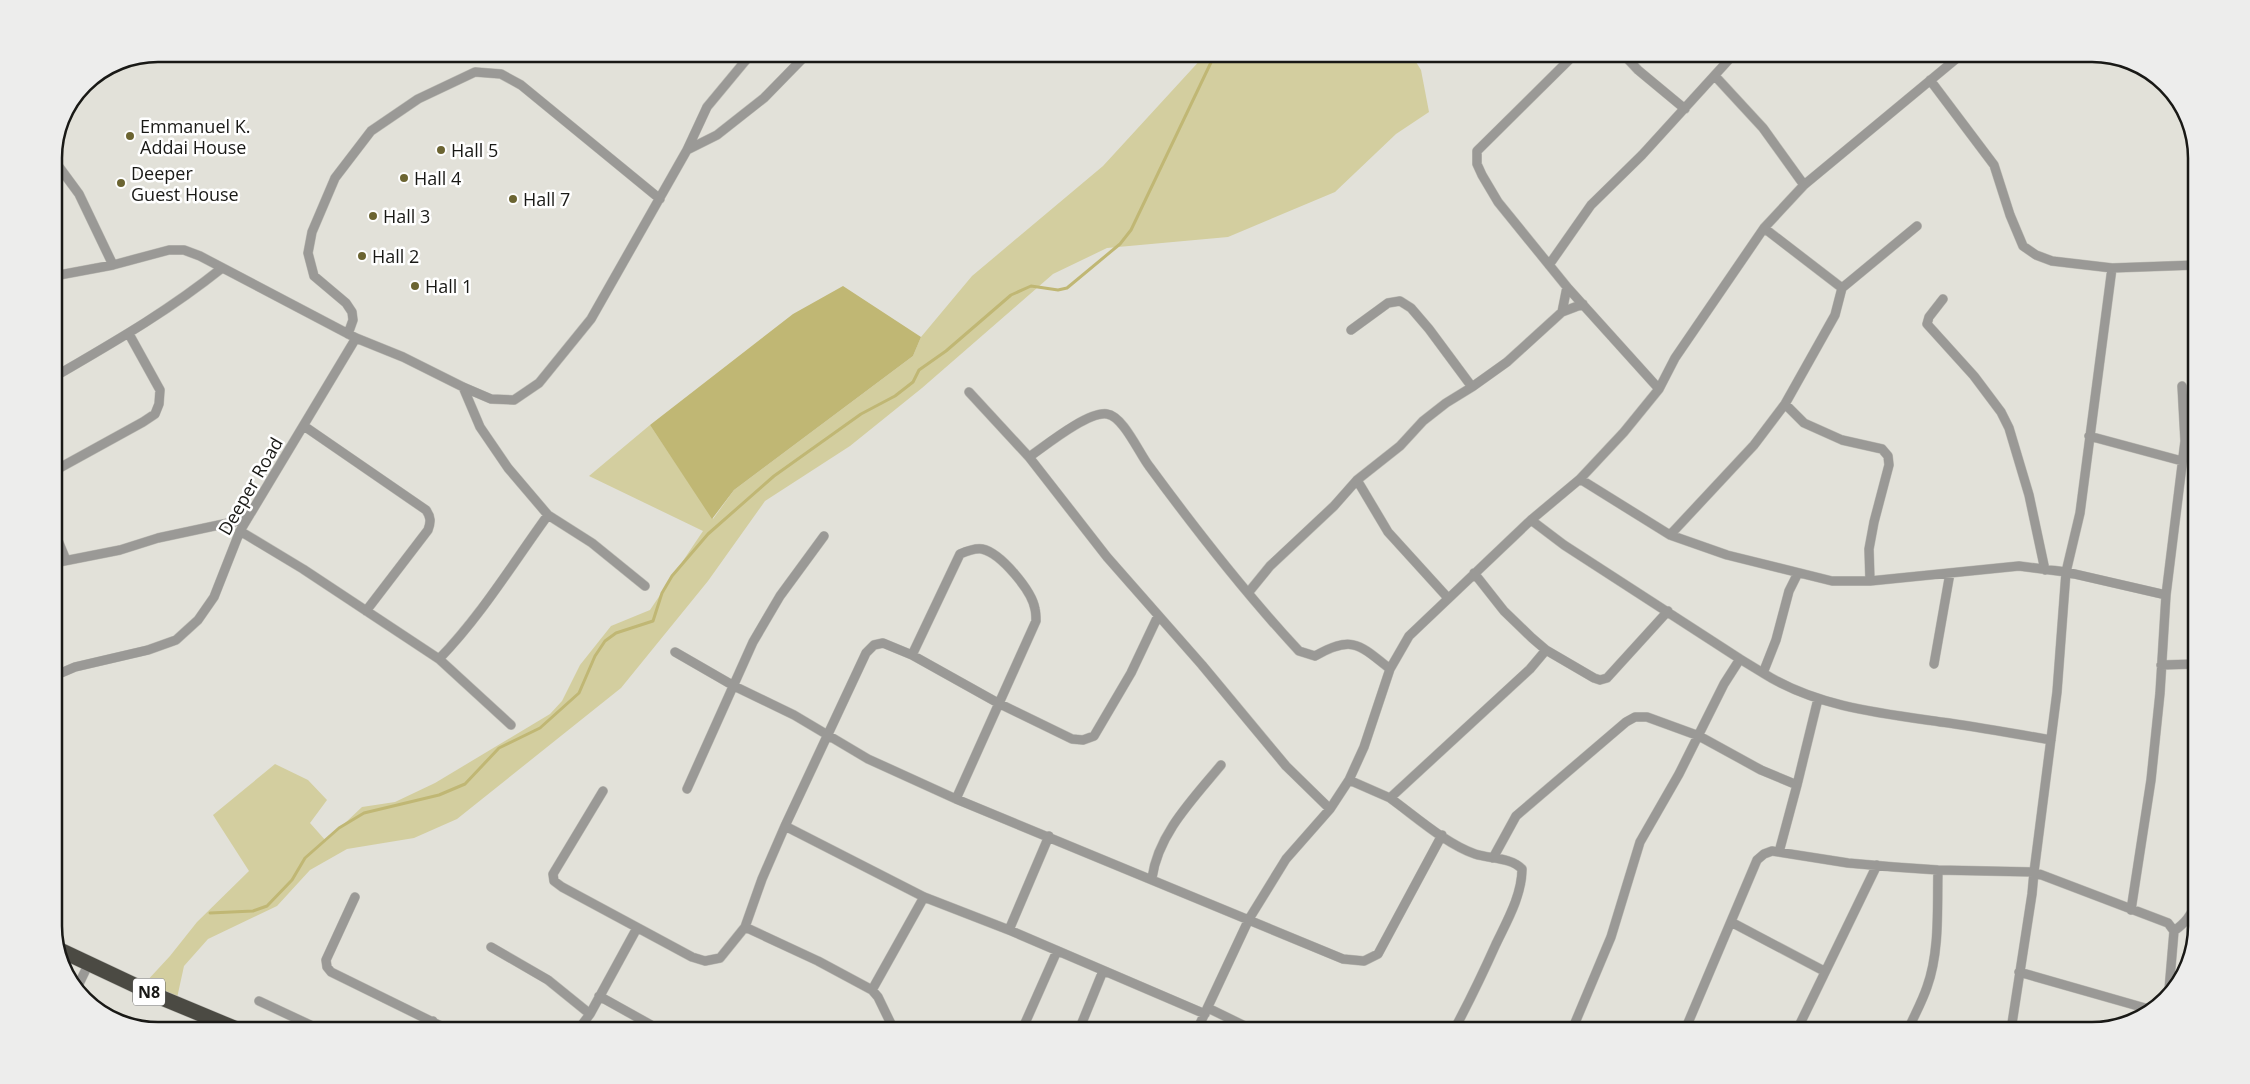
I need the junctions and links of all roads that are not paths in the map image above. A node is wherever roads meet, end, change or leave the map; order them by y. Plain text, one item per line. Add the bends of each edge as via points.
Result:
1 (1568, 62) edge
2 (1631, 62) edge
3 (1727, 62) edge
4 (1950, 62) edge
5 (744, 63) edge
6 (799, 63) edge
7 (1715, 76) junction
8 (1930, 80) junction
9 (1685, 108) junction
10 (687, 150) junction
11 (63, 172) edge
12 (1804, 185) junction
13 (660, 199) junction
14 (1917, 226) dead end
15 (1764, 228) junction
16 (113, 265) junction
17 (1550, 265) junction
18 (2187, 265) edge
19 (222, 268) junction
20 (2112, 268) junction
21 (63, 274) edge
22 (1567, 287) junction
23 (1842, 288) junction
24 (1943, 299) dead end
25 (1583, 304) junction
26 (1562, 312) junction
27 (1351, 330) dead end
28 (130, 334) junction
29 (352, 336) junction
30 (63, 372) edge
31 (2182, 386) dead end
32 (463, 387) junction
33 (1472, 387) junction
34 (1659, 389) junction
35 (969, 392) dead end
36 (1785, 404) junction
37 (304, 426) junction
38 (2089, 436) junction
39 (1029, 457) junction
40 (2182, 461) junction
41 (63, 466) edge
42 (1580, 479) junction
43 (1357, 480) junction
44 (548, 515) junction
45 (247, 519) junction
46 (1531, 520) junction
47 (240, 531) junction
48 (1670, 535) junction
49 (824, 536) dead end
50 (63, 553) edge
51 (66, 560) junction
52 (63, 561) edge
53 (2045, 570) junction
54 (2066, 572) junction
55 (1474, 573) junction
56 (1798, 573) junction
57 (1950, 573) junction
58 (1870, 581) junction
59 (645, 586) dead end
60 (1248, 593) junction
61 (2166, 594) junction
62 (1448, 598) junction
63 (366, 611) junction
64 (1668, 611) junction
65 (1158, 616) junction
66 (1546, 650) junction
67 (675, 652) dead end
68 (912, 655) junction
69 (1740, 658) junction
70 (439, 659) junction
71 (1934, 664) dead end
72 (2188, 664) edge
73 (2161, 665) junction
74 (1390, 669) junction
75 (63, 672) edge
76 (1763, 673) junction
77 (734, 686) junction
78 (1818, 699) junction
79 (998, 703) junction
80 (510, 725) dead end
81 (827, 735) junction
82 (1698, 736) junction
83 (2051, 740) junction
84 (1221, 765) dead end
85 (1349, 780) junction
86 (1797, 785) junction
87 (687, 789) dead end
88 (603, 791) dead end
89 (956, 798) junction
90 (1390, 798) junction
91 (1330, 809) junction
92 (785, 826) junction
93 (1442, 835) junction
94 (1049, 836) junction
95 (1779, 852) junction
96 (1493, 858) junction
97 (1877, 865) junction
98 (1938, 870) junction
99 (2034, 872) junction
100 (1152, 878) junction
101 (355, 897) dead end
102 (924, 897) junction
103 (2131, 910) junction
104 (1249, 919) junction
105 (2188, 919) edge
106 (1732, 922) junction
107 (745, 927) junction
108 (637, 928) junction
109 (1009, 930) junction
110 (2174, 931) junction
111 (491, 947) dead end
112 (1057, 951) junction
113 (67, 953) edge
114 (89, 963) junction
115 (1103, 971) junction
116 (1824, 971) junction
117 (2019, 972) junction
118 (80, 981) edge
119 (2170, 982) edge
120 (872, 990) junction
121 (599, 996) junction
122 (259, 1001) dead end
123 (2142, 1007) edge
124 (1206, 1011) junction
125 (590, 1014) junction
126 (433, 1021) edge
127 (220, 1022) edge
128 (305, 1022) edge
129 (584, 1022) edge
130 (646, 1022) edge
131 (890, 1022) edge
132 (1026, 1022) edge
133 (1082, 1022) edge
134 (1201, 1022) edge
135 (1234, 1022) edge
136 (1458, 1022) edge
137 (1575, 1022) edge
138 (1689, 1022) edge
139 (1801, 1022) edge
140 (1911, 1022) edge
141 (2012, 1022) edge

1 - 17 street via 1477,151 1477,164 1498,202
2 - 9 street
3 - 7 street
4 - 8 street
5 - 10 street via 707,107
6 - 10 street via 764,98 725,129
7 - 9 street
7 - 12 street via 1763,128
8 - 12 street
8 - 20 street via 1994,165 2023,246 2052,261
9 - 17 street via 1591,205
10 - 13 street
11 - 16 street via 79,194
12 - 15 street
13 - 29 street via 521,85 501,74 475,72 418,99 371,131 335,178 312,232 308,254 314,276 352,312
13 - 32 street via 592,319 539,383 514,400 491,399
14 - 23 street
15 - 23 street
15 - 34 street via 1675,358
16 - 19 street via 169,250 184,250
16 - 21 street
17 - 22 street
18 - 20 street
19 - 28 street
19 - 29 street
20 - 38 street
22 - 25 street
22 - 26 street
23 - 36 street via 1835,315
24 - 53 street via 1927,319 1927,324 2002,412 2028,495
25 - 26 street
25 - 34 street
26 - 33 street via 1507,362
27 - 33 street via 1388,303 1400,301 1430,329
28 - 30 street
28 - 41 street via 160,390 155,414
29 - 32 street
29 - 37 street, Deeper Road
31 - 40 street via 2185,441
32 - 44 street via 484,434
33 - 43 street via 1456,395 1423,421 1400,446
34 - 42 street
35 - 39 street
36 - 48 street via 1754,445
36 - 58 street via 1804,423 1842,440 1882,449 1888,456 1889,465 1869,549
37 - 45 street, Deeper Road
37 - 63 street via 426,510 430,516 428,530
38 - 40 street
38 - 54 street via 2080,513
39 - 60 street via 1068,429 1110,414 1121,422 1150,468
39 - 65 street
40 - 61 street
42 - 46 street
42 - 48 street
43 - 60 street via 1270,566
43 - 62 street via 1388,532
44 - 59 street via 592,543
44 - 70 street via 484,606
45 - 47 street, Deeper Road
45 - 51 street
46 - 55 street
46 - 64 street via 1564,545
47 - 63 street
47 - 75 street, Deeper Road via 214,597 198,620 176,640
48 - 56 street
49 - 77 street via 780,596 753,642
50 - 51 street
51 - 52 street
53 - 54 street
53 - 57 street via 2019,566
54 - 61 street
54 - 83 street via 2058,692
55 - 62 street
55 - 66 street via 1504,611
56 - 58 street via 1832,581
56 - 76 street via 1789,591
57 - 58 street
57 - 71 street
60 - 74 street via 1299,651 1315,656 1334,645 1346,643 1369,652
61 - 73 street
62 - 74 street via 1409,636
63 - 70 street
64 - 66 street via 1607,678 1594,678
64 - 69 street
65 - 79 street via 1131,673 1094,736 1083,740 1072,738
65 - 91 street via 1286,766
66 - 90 street via 1530,669
67 - 77 street
68 - 79 street
68 - 79 street via 960,554 981,549 996,554 1030,596 1036,621
68 - 81 street via 883,643 874,645 866,653
69 - 76 street
69 - 82 street
70 - 80 street
72 - 73 street
73 - 103 street via 2151,780
74 - 85 street via 1364,747
76 - 78 street
77 - 81 street
77 - 87 street
78 - 83 street
78 - 86 street
79 - 89 street
81 - 89 street via 868,760
81 - 92 street
82 - 86 street via 1761,770
82 - 96 street via 1647,717 1636,717 1626,722 1516,816
82 - 137 street via 1640,842 1612,936
83 - 99 street
84 - 100 street via 1178,817 1154,862
85 - 90 street
85 - 91 street
86 - 95 street
88 - 108 street via 553,874 554,881
89 - 94 street
90 - 93 street
91 - 104 street via 1286,859
92 - 102 street
92 - 107 street
93 - 96 street via 1460,847
93 - 104 street via 1378,954 1364,961 1343,959
94 - 100 street
94 - 109 street
95 - 97 street
95 - 106 street via 1772,851 1757,860
96 - 136 street via 1517,864 1522,869 1522,880 1513,909
97 - 98 street
97 - 116 street
98 - 99 street
98 - 140 street via 1932,964 1927,986
99 - 103 street
99 - 117 street
100 - 104 street
101 - 126 street via 326,960 327,967 331,972
102 - 109 street
102 - 120 street
103 - 110 street via 2168,923
104 - 124 street
105 - 110 street
106 - 116 street
106 - 138 street
107 - 108 street via 720,958 706,961
107 - 120 street
108 - 121 street
109 - 112 street
110 - 119 street
111 - 125 street via 548,980
112 - 115 street
112 - 132 street
113 - 114 highway, N8
114 - 118 street
114 - 127 highway, N8
115 - 124 street
115 - 133 street
116 - 139 street
117 - 123 street
117 - 141 street
120 - 131 street
121 - 125 street
121 - 130 street
122 - 128 street
124 - 134 street
124 - 135 street
125 - 129 street

